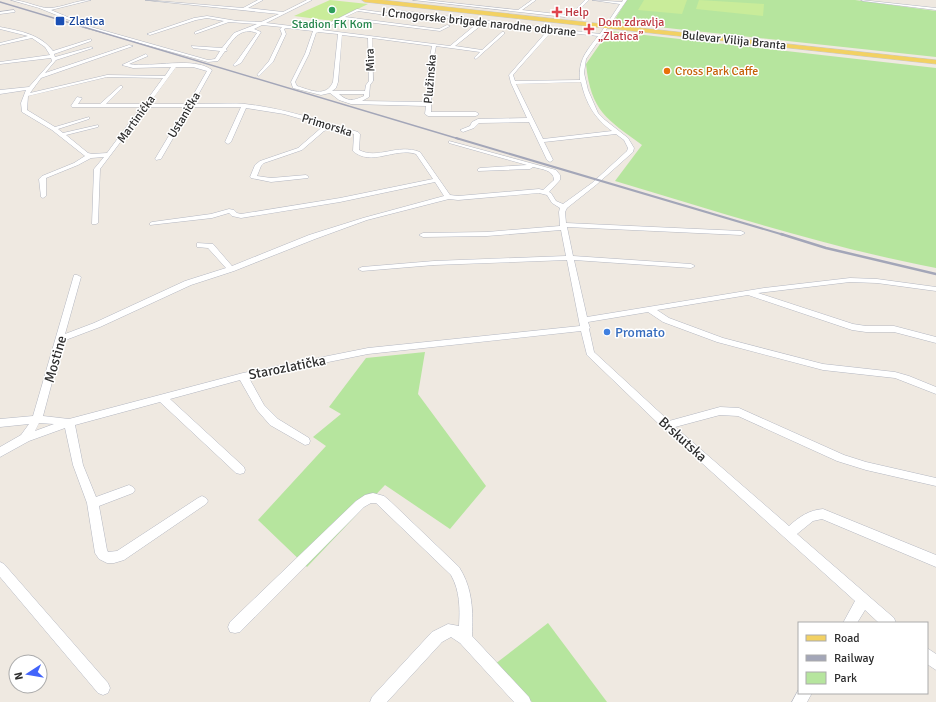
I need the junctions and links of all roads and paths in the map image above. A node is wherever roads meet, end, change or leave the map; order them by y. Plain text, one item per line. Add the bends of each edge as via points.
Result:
1 (13, 0) edge
2 (89, 0) edge
3 (147, 0) edge
4 (261, 0) edge
5 (310, 0) edge
6 (366, 0) edge
7 (384, 0) edge
8 (415, 0) edge
9 (534, 0) edge
10 (587, 0) edge
11 (594, 0) edge
12 (863, 0) edge
13 (156, 1) edge
14 (881, 1) edge
15 (624, 2) edge
16 (936, 4) edge
17 (440, 6) junction
18 (244, 9) junction
19 (934, 9) edge
20 (14, 10) dead end
21 (49, 10) junction
22 (519, 11) junction
23 (283, 13) junction
24 (0, 14) edge
25 (426, 15) junction
26 (340, 18) junction
27 (229, 21) junction
28 (482, 22) junction
29 (262, 23) junction
30 (608, 25) junction
31 (286, 26) junction
32 (448, 26) dead end
33 (0, 28) edge
34 (550, 29) junction
35 (250, 30) junction
36 (317, 30) junction
37 (13, 31) junction
38 (196, 33) dead end
39 (341, 33) junction
40 (503, 33) dead end
41 (0, 34) edge
42 (149, 34) dead end
43 (601, 35) junction
44 (370, 36) junction
45 (32, 37) junction
46 (89, 40) dead end
47 (0, 44) edge
48 (434, 45) junction
49 (131, 46) dead end
50 (193, 47) dead end
51 (450, 47) junction
52 (91, 48) dead end
53 (225, 50) junction
54 (483, 51) junction
55 (146, 55) dead end
56 (53, 56) junction
57 (476, 58) dead end
58 (936, 61) edge
59 (0, 63) edge
60 (235, 65) dead end
61 (174, 66) junction
62 (259, 75) dead end
63 (39, 77) junction
64 (167, 77) junction
65 (582, 81) junction
66 (513, 83) junction
67 (120, 87) dead end
68 (30, 88) junction
69 (0, 92) edge
70 (367, 92) junction
71 (331, 93) junction
72 (27, 95) junction
73 (79, 98) dead end
74 (357, 102) junction
75 (427, 104) junction
76 (189, 105) junction
77 (101, 106) junction
78 (146, 106) junction
79 (244, 106) junction
80 (476, 114) dead end
81 (87, 118) dead end
82 (530, 120) junction
83 (96, 126) dead end
84 (332, 126) junction
85 (54, 129) junction
86 (463, 130) dead end
87 (615, 132) junction
88 (61, 135) junction
89 (541, 141) junction
90 (228, 142) dead end
91 (451, 142) dead end
92 (109, 155) junction
93 (89, 156) junction
94 (158, 159) dead end
95 (550, 160) dead end
96 (538, 167) junction
97 (480, 170) dead end
98 (306, 177) dead end
99 (437, 180) junction
100 (545, 192) junction
101 (43, 196) dead end
102 (449, 197) junction
103 (564, 207) junction
104 (94, 223) dead end
105 (152, 224) dead end
106 (564, 227) junction
107 (741, 233) dead end
108 (423, 235) dead end
109 (200, 245) dead end
110 (571, 258) junction
111 (691, 266) dead end
112 (231, 269) junction
113 (362, 269) dead end
114 (77, 277) dead end
115 (936, 289) edge
116 (748, 293) junction
117 (649, 309) junction
118 (585, 324) junction
119 (61, 339) junction
120 (936, 340) edge
121 (242, 376) junction
122 (936, 391) edge
123 (162, 398) junction
124 (37, 419) junction
125 (0, 423) edge
126 (69, 423) junction
127 (667, 425) junction
128 (25, 438) junction
129 (305, 441) dead end
130 (0, 454) edge
131 (240, 470) dead end
132 (936, 482) edge
133 (129, 490) dead end
134 (202, 501) dead end
135 (93, 503) junction
136 (788, 534) junction
137 (936, 561) edge
138 (0, 568) edge
139 (863, 600) junction
140 (851, 622) edge
141 (888, 622) edge
142 (235, 626) dead end
143 (465, 638) junction
144 (928, 656) edge
145 (936, 662) edge
146 (103, 688) dead end
147 (377, 702) edge
148 (524, 702) edge

1 - 21 street
2 - 21 street
3 - 13 street
4 - 18 street
5 - 23 street
6 - 17 main road, Bulevar Vilija Branta
7 - 17 main road, Bulevar Vilija Branta
8 - 17 street
9 - 22 street
10 - 22 street via 570,16
11 - 15 street
12 - 14 street
13 - 18 street
14 - 19 street
15 - 30 street
16 - 19 street
17 - 22 street
17 - 25 street
17 - 30 main road, Bulevar Vilija Branta
18 - 23 street
20 - 24 street
21 - 53 street via 56,13 53,15 55,17 198,59 216,60
23 - 29 street
25 - 26 street, I Crnogorske brigade narodne odbrane via 357,10
25 - 28 street, I Crnogorske brigade narodne odbrane
26 - 32 street via 440,30
26 - 36 street
27 - 29 street
27 - 38 street
27 - 42 street via 211,17 201,18
28 - 34 street, I Crnogorske brigade narodne odbrane
28 - 51 street
29 - 31 street
29 - 35 street
30 - 43 street
30 - 58 main road, Bulevar Vilija Branta
31 - 36 street
31 - 62 street via 282,29 284,34 271,62
33 - 37 street
34 - 43 street, I Crnogorske brigade narodne odbrane
34 - 66 street via 511,75
35 - 53 street via 235,34
35 - 60 street via 259,32 240,62
36 - 39 street
36 - 71 street via 293,82 295,88 320,94
37 - 41 street
37 - 45 street
39 - 44 street
39 - 71 street via 337,79
40 - 54 street
43 - 65 street via 582,63
44 - 48 street
44 - 70 street, Mira via 371,81
45 - 47 street
45 - 56 street via 47,45
46 - 56 street
48 - 51 street
48 - 75 street, Plužinska
49 - 63 street
50 - 53 street
51 - 54 street
52 - 56 street
54 - 57 street
55 - 61 street via 124,65
56 - 59 street
56 - 63 street via 53,62
61 - 64 street, Martinićka
61 - 76 street, Ustanička via 195,66 210,70
63 - 68 street
64 - 72 street via 104,76
64 - 78 street, Martinićka
65 - 66 street
65 - 87 street via 596,115
66 - 82 street
67 - 77 street
68 - 69 street
68 - 72 street
70 - 71 street
70 - 74 street, Mira via 366,97
71 - 74 street via 346,101
72 - 85 street via 25,112
73 - 77 street, Primorska via 74,106
74 - 75 street
75 - 80 street, Plužinska via 428,114
76 - 78 street, Primorska
76 - 79 street, Primorska
76 - 94 street, Ustanička
77 - 78 street, Primorska
78 - 92 street, Martinićka
79 - 84 street, Primorska via 276,111
79 - 90 street
81 - 85 street
82 - 86 street via 478,121 472,127
82 - 89 street
83 - 88 street
84 - 98 street via 322,130 300,149 262,162 253,177
84 - 99 street, Primorska via 357,133 356,151 361,154 415,151
85 - 88 street
87 - 89 street
87 - 103 street via 630,145 630,152
88 - 93 street
89 - 95 street
91 - 96 street
92 - 93 street, Martinićka
92 - 104 street via 97,168
93 - 101 street via 44,177
96 - 97 street
96 - 100 street via 554,171 557,175 557,180
99 - 102 street, Primorska
99 - 105 street via 340,200 241,216 229,211 212,216
100 - 102 street
100 - 103 street via 554,202
102 - 112 street via 365,219
103 - 106 street, Brskutska
106 - 107 street
106 - 108 street via 480,234
106 - 110 street, Brskutska
109 - 112 street via 210,246
110 - 111 street
110 - 113 street via 434,263
110 - 118 street, Brskutska
112 - 119 street via 188,283
114 - 119 street, Mostine
115 - 116 street, Starozlatička via 850,280
116 - 117 street, Starozlatička
116 - 120 street via 852,327 894,329
117 - 118 street, Starozlatička
117 - 122 street via 666,320 709,337 823,367 895,375
118 - 121 street, Starozlatička via 368,351
118 - 127 street, Brskutska via 590,353
119 - 124 street, Mostine
121 - 123 street, Starozlatička
121 - 129 street via 260,407 274,422
123 - 126 street, Starozlatička
123 - 131 street
124 - 125 street
124 - 126 street
124 - 128 street, Mostine
126 - 128 street, Starozlatička
126 - 135 street via 78,465
127 - 132 street via 720,411 739,412 841,458
127 - 136 street, Brskutska
128 - 130 street, Starozlatička
133 - 135 street
134 - 135 street via 120,556 113,558 101,553
136 - 137 street via 807,518 817,513 823,514
136 - 139 street, Brskutska
138 - 146 street
139 - 140 street
139 - 141 street, Brskutska
142 - 143 street via 365,499 377,498 381,499 461,579 466,597
143 - 147 street via 457,631 445,631
143 - 148 street
144 - 145 street

